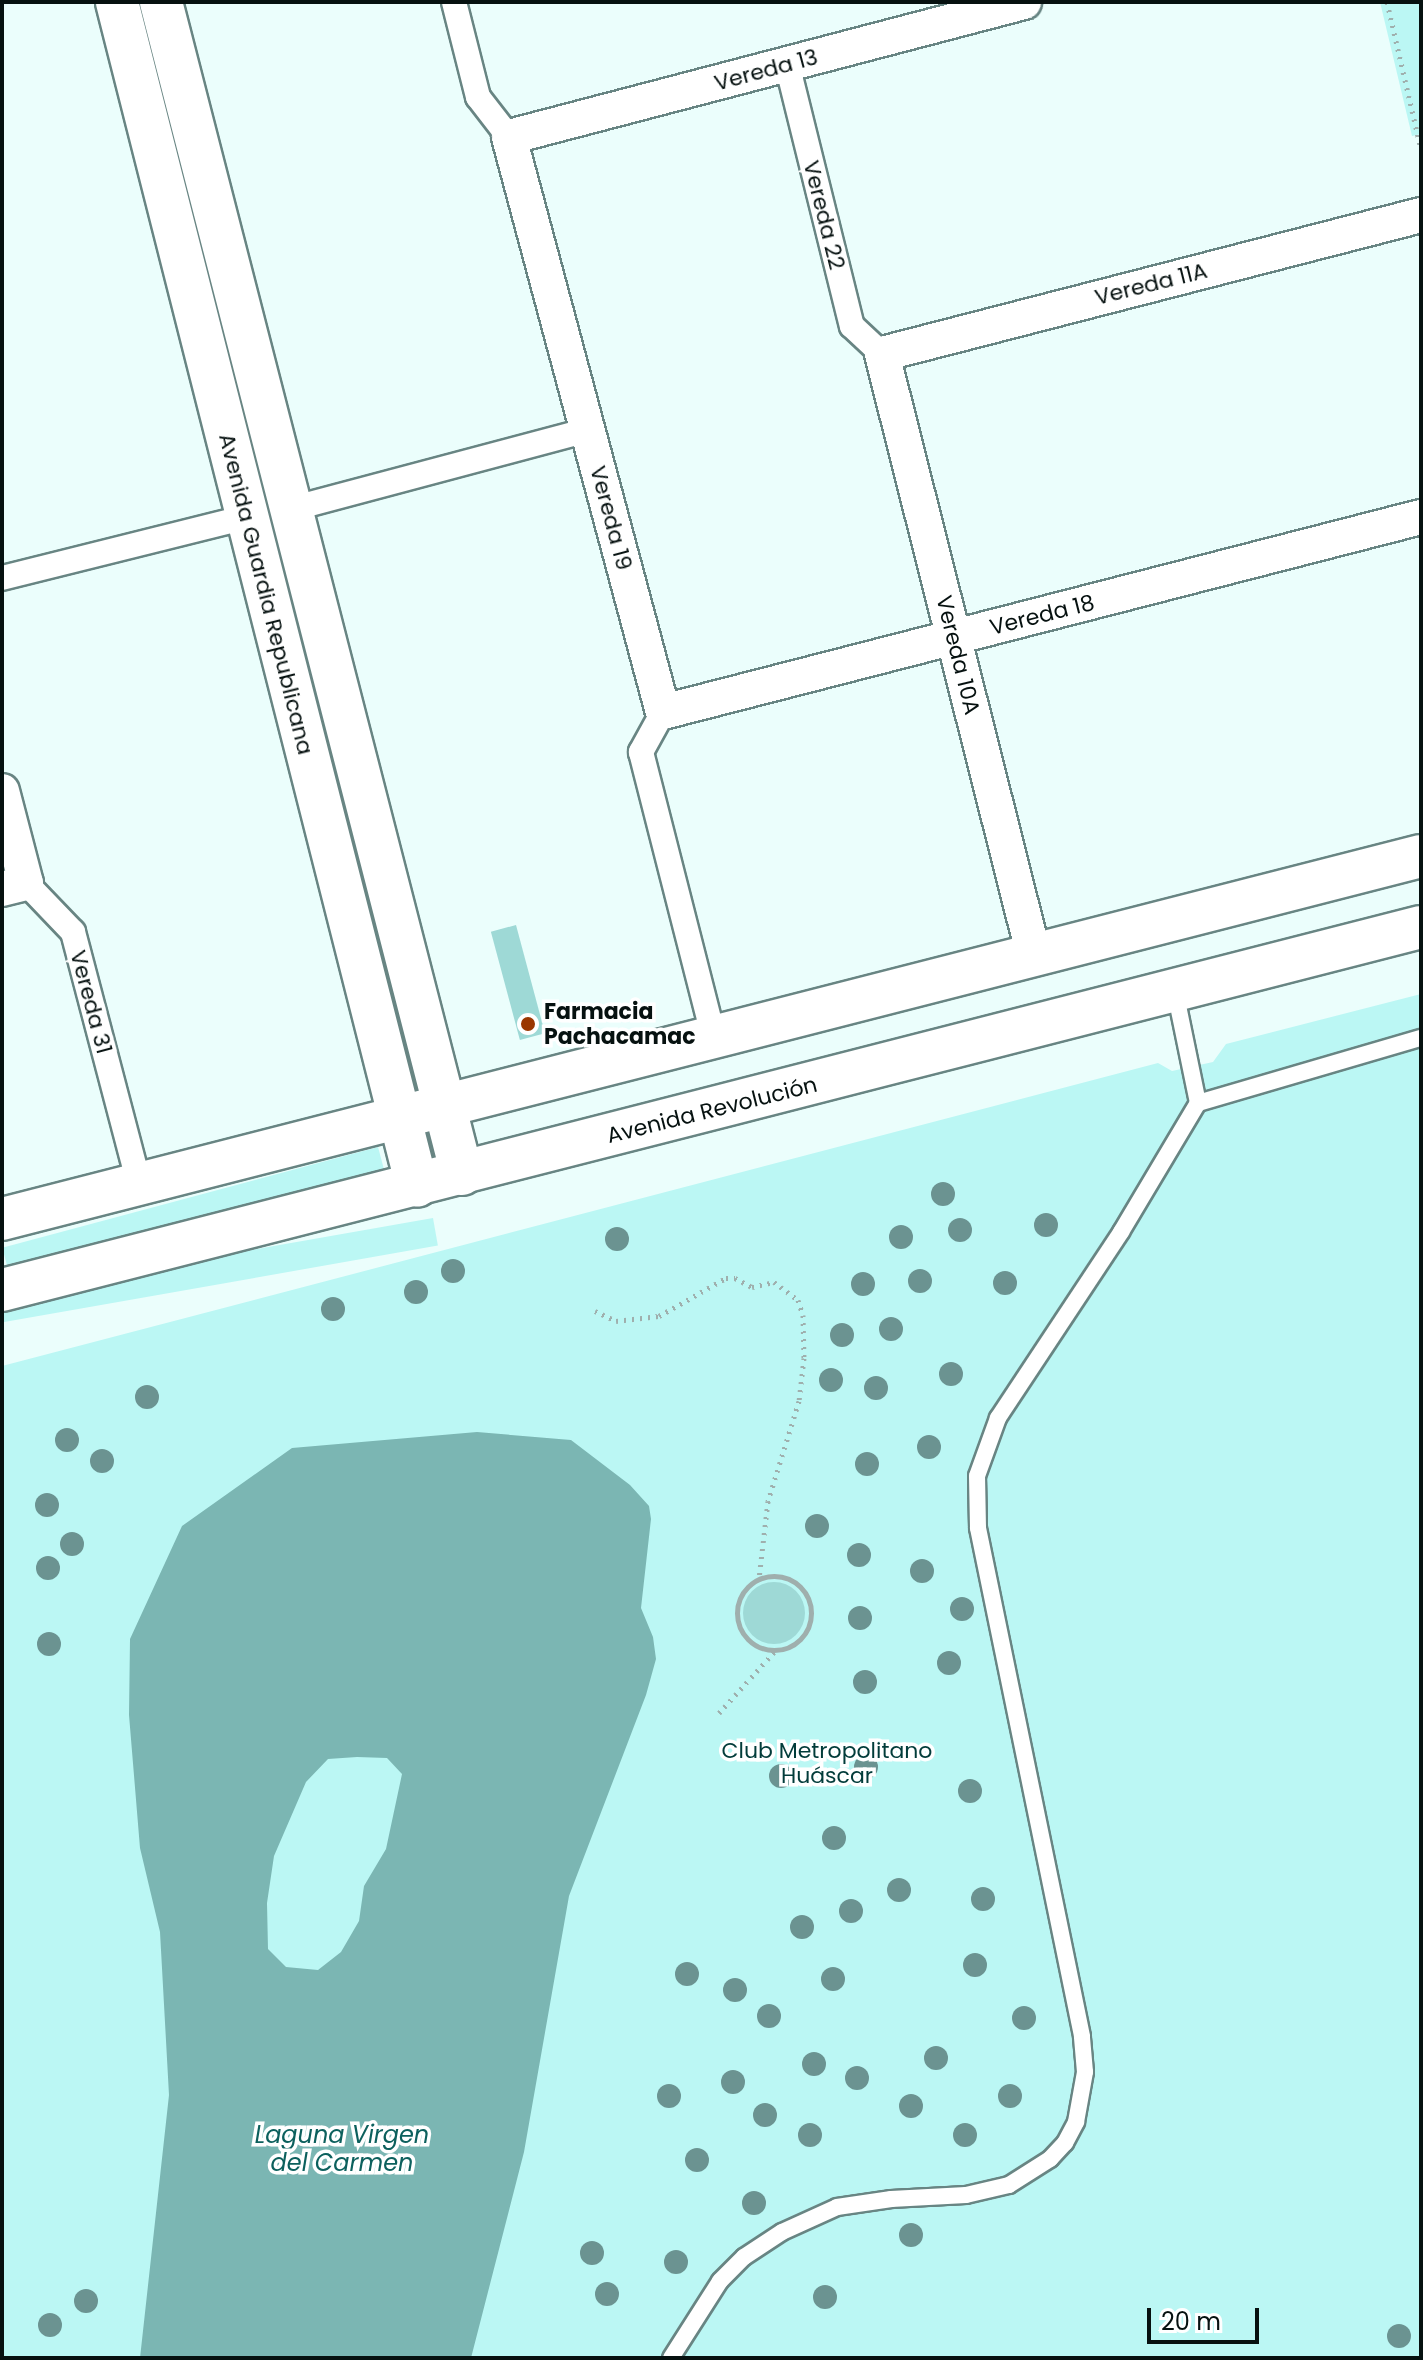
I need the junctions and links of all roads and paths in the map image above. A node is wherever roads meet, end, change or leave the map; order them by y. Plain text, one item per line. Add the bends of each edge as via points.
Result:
1 (117, 2) edge
2 (161, 2) edge
3 (454, 2) edge
4 (1024, 2) edge
5 (1387, 2) edge
6 (787, 64) junction
7 (1420, 128) edge
8 (509, 137) junction
9 (1421, 149) edge
10 (1421, 215) edge
11 (882, 354) junction
12 (587, 430) junction
13 (291, 509) junction
14 (247, 517) junction
15 (1421, 517) edge
16 (2, 578) edge
17 (953, 638) junction
18 (663, 712) junction
19 (2, 791) edge
20 (1421, 856) edge
21 (14, 886) edge
22 (1421, 927) edge
23 (1034, 956) junction
24 (1175, 990) junction
25 (714, 1038) junction
26 (1421, 1038) edge
27 (1198, 1103) junction
28 (443, 1107) junction
29 (399, 1118) junction
30 (462, 1174) junction
31 (139, 1184) junction
32 (417, 1186) junction
33 (2, 1219) edge
34 (2, 1290) edge
35 (595, 1311) dead end
36 (759, 1579) junction
37 (776, 1651) junction
38 (719, 1713) dead end
39 (671, 2358) edge

1 - 14 street, Avenida Guardia Republicana
2 - 13 street, Avenida Guardia Republicana
3 - 8 street, Vereda 19 via 478,97
4 - 6 street, Vereda 13
5 - 7 path
6 - 8 street, Vereda 13
6 - 11 street, Vereda 22 via 852,326
7 - 9 path
8 - 12 street, Vereda 19
10 - 11 street, Vereda 11A
11 - 17 street, Vereda 10A
12 - 13 street
12 - 18 street, Vereda 19
13 - 28 street, Avenida Guardia Republicana
14 - 16 street
14 - 29 street, Avenida Guardia Republicana
15 - 17 street, Vereda 18
17 - 18 street, Vereda 18
17 - 23 street, Vereda 10A
18 - 25 street via 641,752
19 - 21 street, Vereda 31
20 - 23 street
21 - 31 street, Vereda 31 via 73,932
22 - 24 street, Avenida Revolución
23 - 25 street
24 - 27 lane
24 - 30 street, Avenida Revolución
25 - 28 street
26 - 27 lane
27 - 39 lane via 1121,1232 998,1418 977,1476 978,1528 1082,2036 1085,2072 1076,2122 1050,2159 1009,2185 966,2195 837,2207 782,2232 720,2281
28 - 29 street
28 - 30 street, Avenida Guardia Republicana
29 - 31 street
29 - 32 street, Avenida Guardia Republicana
30 - 32 street, Avenida Revolución
31 - 33 street
32 - 34 street, Avenida Revolución
35 - 36 path via 616,1321 659,1316 726,1278 752,1287 774,1282 798,1300 804,1358 799,1401 768,1501
36 - 37 path via 739,1601 737,1615 749,1641
36 - 37 path via 787,1578 808,1597 811,1611 801,1638
37 - 38 path

